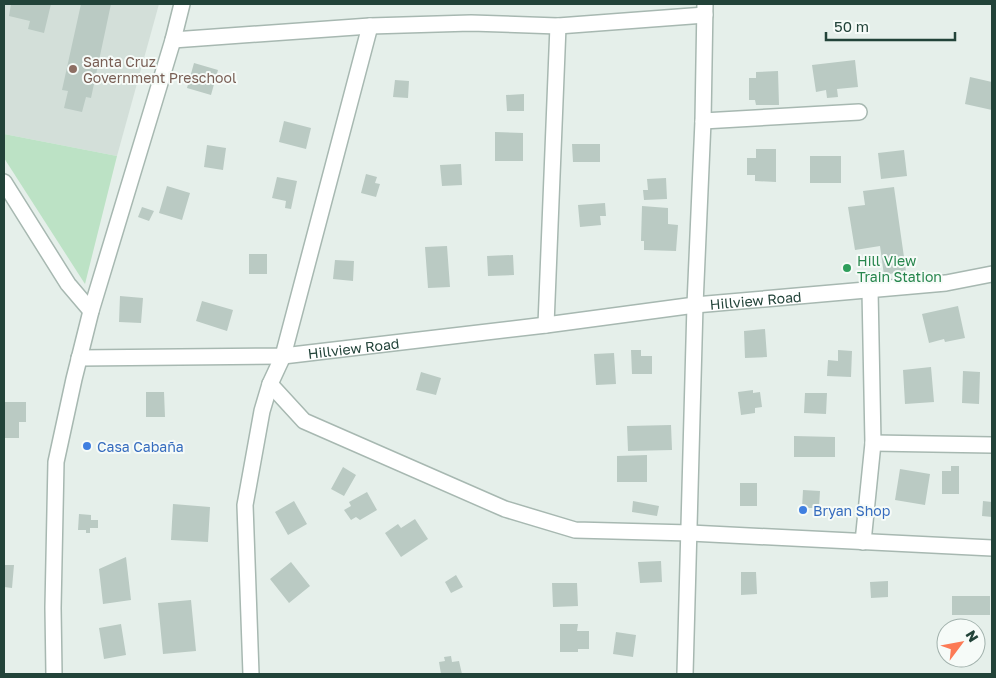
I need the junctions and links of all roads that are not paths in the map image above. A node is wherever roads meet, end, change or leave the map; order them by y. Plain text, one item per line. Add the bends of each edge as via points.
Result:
1 (182, 4) edge
2 (705, 10) edge
3 (370, 26) junction
4 (558, 26) junction
5 (173, 40) junction
6 (859, 112) dead end
7 (703, 122) junction
8 (4, 182) edge
9 (992, 274) edge
10 (870, 290) junction
11 (695, 305) junction
12 (91, 311) junction
13 (546, 325) junction
14 (283, 356) junction
15 (79, 358) junction
16 (270, 384) junction
17 (873, 443) junction
18 (992, 445) edge
19 (690, 533) junction
20 (863, 542) junction
21 (992, 548) edge
22 (54, 674) edge
23 (251, 674) edge
24 (685, 674) edge

1 - 5 street
2 - 4 street
2 - 7 street
3 - 4 street via 471,23
3 - 5 street
3 - 14 street
4 - 13 street
5 - 12 street
6 - 7 street
7 - 11 street
8 - 12 street via 68,284
9 - 10 street, Hillview Road via 946,283
10 - 11 street, Hillview Road
10 - 17 street
11 - 13 street, Hillview Road
11 - 19 street
12 - 15 street
13 - 14 street, Hillview Road
14 - 15 street, Hillview Road
14 - 16 street
15 - 22 street via 56,462
16 - 19 street via 304,421 505,509 575,530
16 - 23 street via 244,505
17 - 18 street
17 - 20 street
19 - 20 street
19 - 24 street
20 - 21 street

